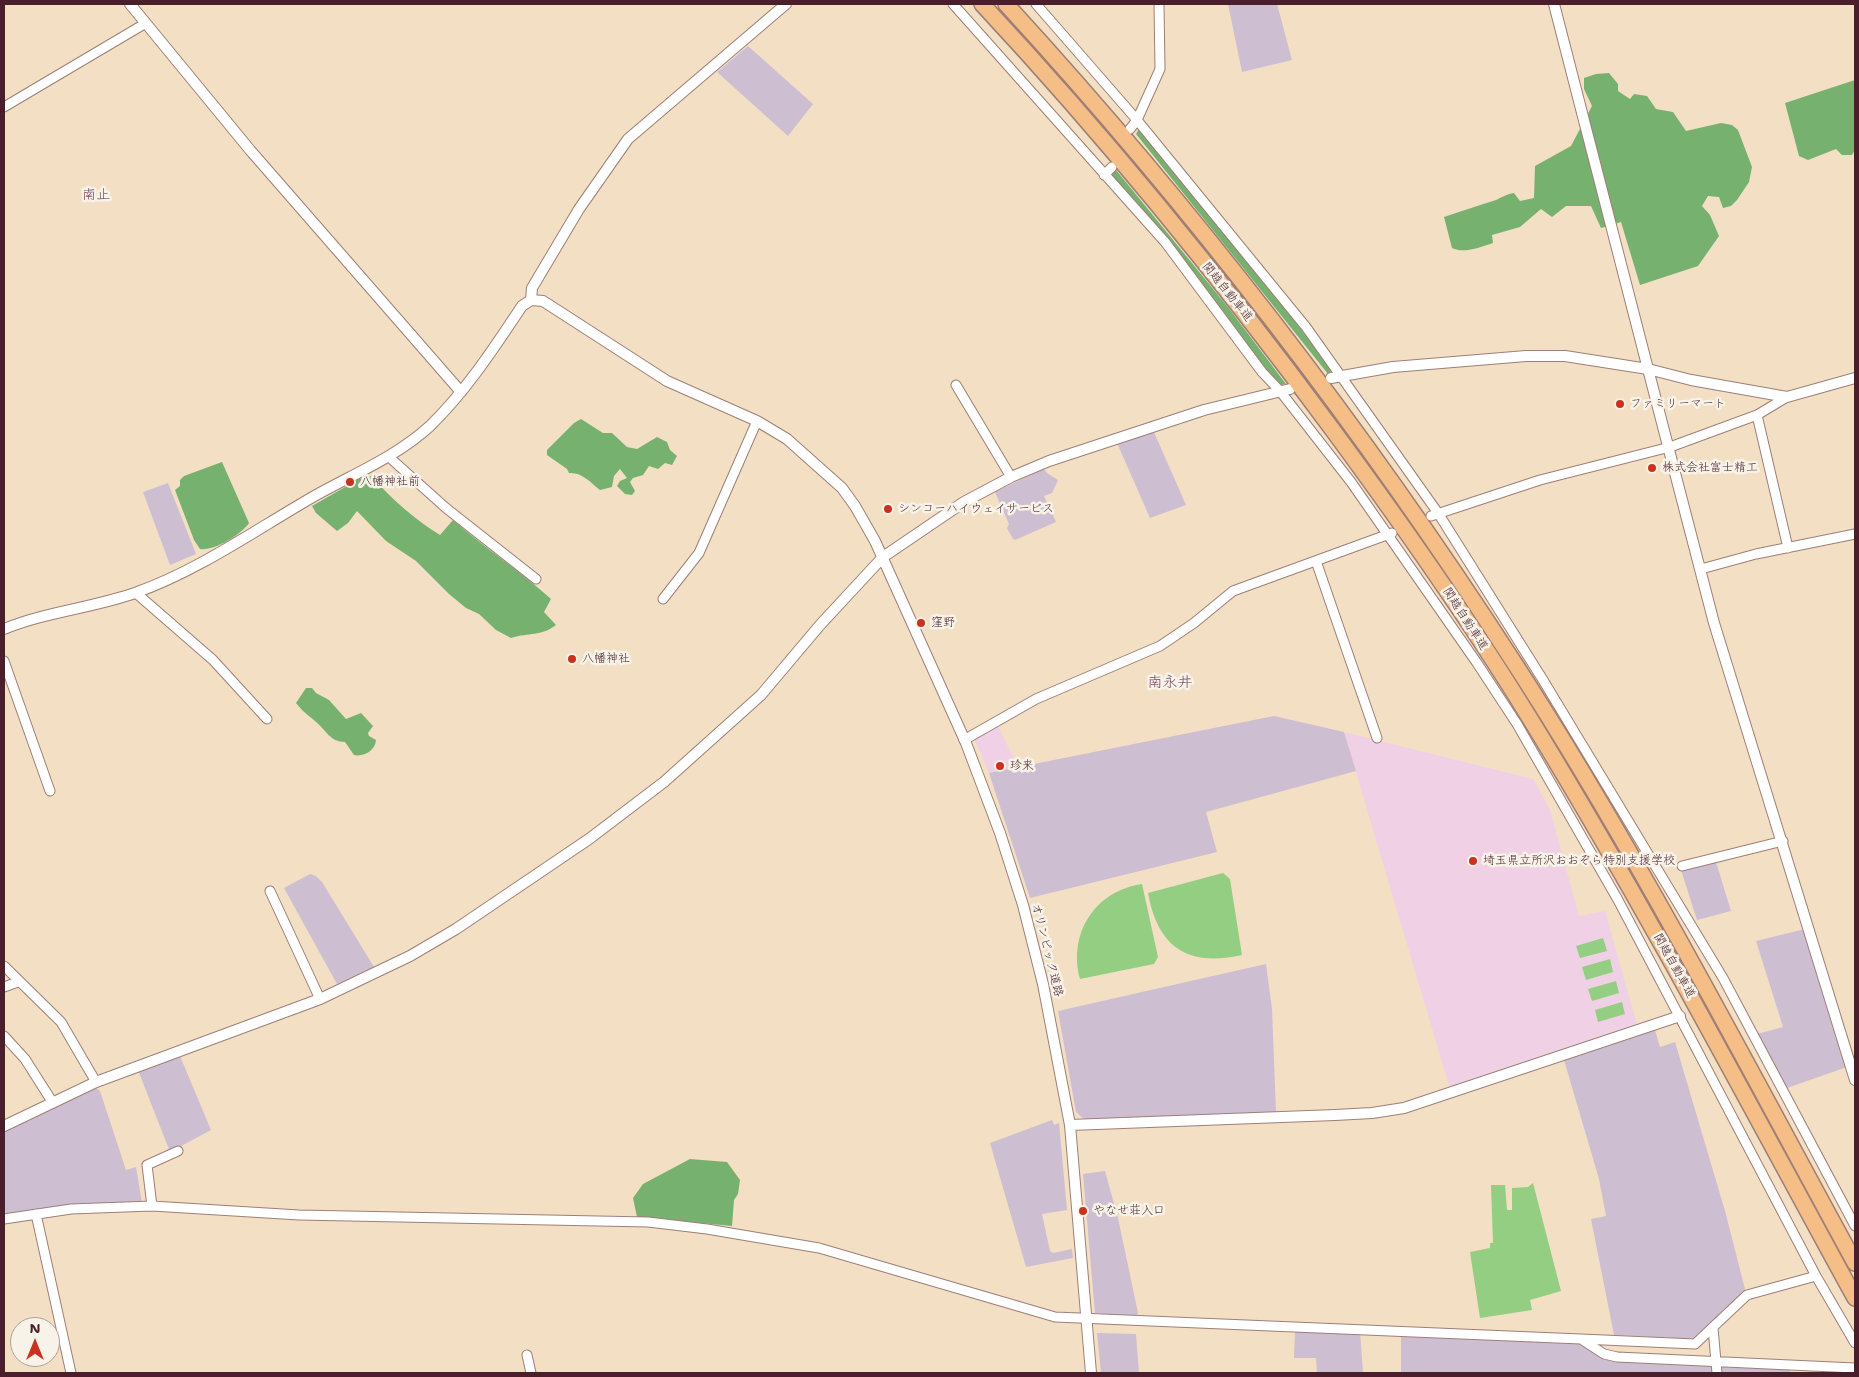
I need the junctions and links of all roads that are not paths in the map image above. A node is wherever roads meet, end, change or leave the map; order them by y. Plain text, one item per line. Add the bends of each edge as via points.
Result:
1 (130, 4) edge
2 (786, 4) edge
3 (952, 4) edge
4 (982, 4) edge
5 (1006, 4) edge
6 (1036, 4) edge
7 (1159, 4) edge
8 (1554, 4) edge
9 (146, 24) junction
10 (4, 107) edge
11 (1137, 120) junction
12 (1130, 129) dead end
13 (1112, 167) dead end
14 (1104, 175) junction
15 (531, 300) junction
16 (1648, 369) junction
17 (1335, 377) junction
18 (1855, 378) edge
19 (956, 385) dead end
20 (1285, 390) junction
21 (461, 392) junction
22 (1787, 397) junction
23 (1758, 415) junction
24 (757, 421) junction
25 (1670, 447) junction
26 (389, 457) junction
27 (1011, 477) junction
28 (1434, 515) junction
29 (1389, 534) junction
30 (1855, 534) edge
31 (1788, 548) junction
32 (883, 557) junction
33 (1316, 561) junction
34 (1701, 569) junction
35 (536, 578) dead end
36 (136, 593) junction
37 (663, 599) dead end
38 (4, 629) edge
39 (4, 661) edge
40 (267, 719) dead end
41 (1377, 738) dead end
42 (964, 740) junction
43 (50, 791) dead end
44 (1783, 840) junction
45 (1682, 866) dead end
46 (270, 892) dead end
47 (4, 966) edge
48 (18, 982) junction
49 (4, 987) edge
50 (320, 999) junction
51 (1680, 1016) junction
52 (4, 1036) edge
53 (1855, 1080) edge
54 (96, 1082) junction
55 (53, 1102) junction
56 (1070, 1125) junction
57 (4, 1126) edge
58 (178, 1151) dead end
59 (152, 1206) junction
60 (36, 1214) junction
61 (4, 1219) edge
62 (1855, 1226) edge
63 (1855, 1262) edge
64 (1816, 1276) junction
65 (1855, 1298) edge
66 (1086, 1317) junction
67 (1713, 1328) junction
68 (1581, 1339) junction
69 (1855, 1343) edge
70 (527, 1355) dead end
71 (1716, 1360) junction
72 (1855, 1368) edge
73 (71, 1373) edge
74 (530, 1373) edge
75 (1091, 1373) edge
76 (1717, 1373) edge

1 - 9 street
2 - 15 street via 628,140 579,209 532,288
3 - 14 street
4 - 65 highway, 関越自動車道 via 1074,106 1198,254 1293,376 1423,555 1539,733 1608,849
5 - 63 highway, 関越自動車道 via 1091,100 1266,312 1436,546 1516,665 1640,869
6 - 11 street
7 - 11 street via 1160,69
8 - 16 street
9 - 10 street
9 - 21 street via 286,193
11 - 12 street
11 - 17 street via 1306,327
13 - 14 street
14 - 20 street via 1165,242 1262,372
15 - 21 street via 522,306
15 - 24 street, オリンピック道路 via 543,301 684,390
16 - 17 street via 1565,356 1526,356 1393,367
16 - 22 street
16 - 25 street
17 - 28 street
18 - 22 street
19 - 27 street
20 - 27 street via 1158,424 1048,461
20 - 29 street
21 - 26 street via 430,425
22 - 23 street
23 - 25 street
23 - 31 street
24 - 32 street, オリンピック道路 via 808,455 842,488
24 - 37 street via 699,553
25 - 28 street via 1540,480
25 - 34 street
26 - 35 street via 446,508
26 - 36 street via 183,572
27 - 32 street via 964,502
28 - 62 street via 1543,680 1723,978
29 - 33 street
29 - 51 street via 1516,724 1618,900
30 - 31 street
31 - 34 street
32 - 42 street, オリンピック道路
32 - 50 street via 761,694 630,809 456,929 410,956
33 - 41 street
33 - 42 street via 1233,591 1160,646 1036,699
34 - 44 street via 1714,623
36 - 38 street
36 - 40 street via 213,660
39 - 43 street
42 - 56 street, オリンピック道路 via 1000,833 1023,905 1051,1022
44 - 45 street
44 - 53 street
46 - 50 street
47 - 48 street
48 - 49 street
48 - 54 street via 61,1022
50 - 54 street
51 - 56 street via 1404,1108 1334,1115
51 - 64 street
52 - 55 street via 25,1059
54 - 55 street
55 - 57 street
56 - 66 street, オリンピック道路
58 - 59 street via 147,1165
59 - 60 street
59 - 66 street via 299,1215 648,1222 707,1229 819,1248 1055,1317
60 - 61 street
60 - 73 street
64 - 67 street via 1747,1295
64 - 69 street
66 - 68 street
66 - 75 street, オリンピック道路
67 - 68 street via 1695,1344
67 - 71 street
68 - 71 street via 1604,1354 1617,1357
70 - 74 street
71 - 72 street
71 - 76 street

